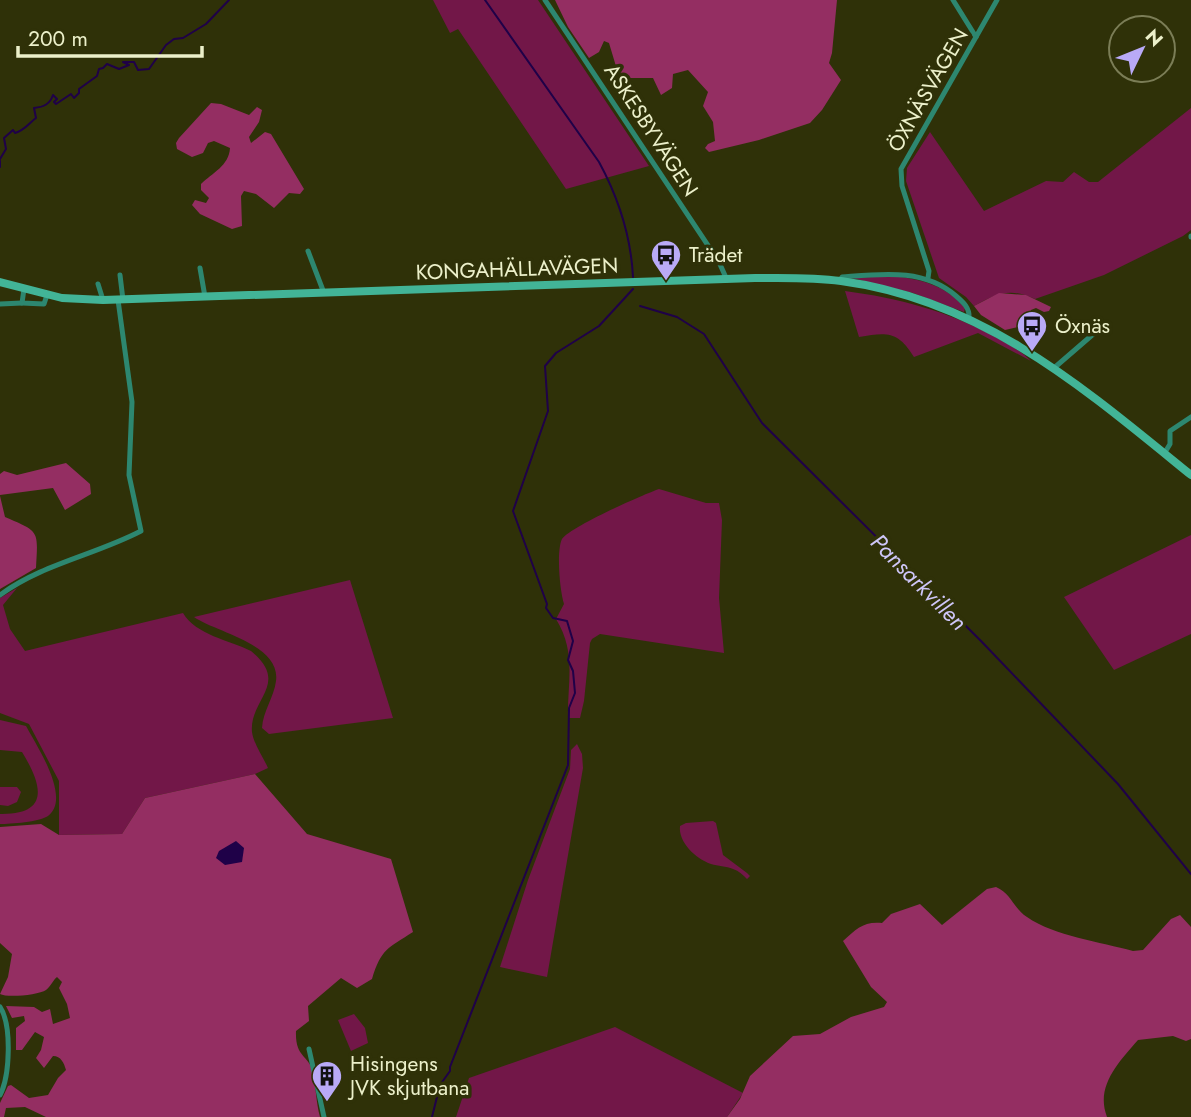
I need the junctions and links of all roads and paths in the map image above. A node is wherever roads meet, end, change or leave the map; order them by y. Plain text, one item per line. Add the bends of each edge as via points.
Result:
1 (545, 0) edge
2 (953, 0) edge
3 (997, 0) edge
4 (976, 37) junction
5 (308, 251) dead end
6 (201, 268) dead end
7 (120, 275) dead end
8 (928, 278) junction
9 (727, 280) junction
10 (840, 281) junction
11 (0, 282) edge
12 (98, 284) dead end
13 (24, 289) junction
14 (324, 293) junction
15 (47, 295) junction
16 (205, 297) junction
17 (103, 300) junction
18 (121, 300) junction
19 (22, 303) junction
20 (0, 304) edge
21 (969, 318) junction
22 (1100, 326) dead end
23 (1054, 368) junction
24 (1191, 417) edge
25 (1164, 454) junction
26 (1191, 475) edge
27 (0, 595) edge
28 (0, 1007) edge
29 (309, 1049) dead end
30 (0, 1095) edge
31 (324, 1117) edge

1 - 9 street, ASKESBYVÄGEN
2 - 4 street
3 - 4 street, ÖXNÄSVÄGEN
4 - 8 street, ÖXNÄSVÄGEN via 901,169
5 - 14 street
6 - 16 street
7 - 18 street
8 - 10 street via 882,274 842,277
8 - 21 street via 966,306
9 - 10 street, KONGAHÄLLAVÄGEN
9 - 14 street, KONGAHÄLLAVÄGEN
10 - 21 street, KONGAHÄLLAVÄGEN via 903,294
11 - 13 street, KONGAHÄLLAVÄGEN
12 - 17 street
13 - 15 street, KONGAHÄLLAVÄGEN
13 - 19 street
14 - 16 street, KONGAHÄLLAVÄGEN
15 - 17 street, KONGAHÄLLAVÄGEN
15 - 19 street via 44,304
16 - 18 street, KONGAHÄLLAVÄGEN
17 - 18 street, KONGAHÄLLAVÄGEN
18 - 27 street via 132,402 129,475 141,531 33,574
19 - 20 street
21 - 23 street, KONGAHÄLLAVÄGEN
22 - 23 street
23 - 25 street, KONGAHÄLLAVÄGEN
24 - 25 street via 1170,431
25 - 26 street, KONGAHÄLLAVÄGEN
28 - 30 street via 8,1026
29 - 31 street

